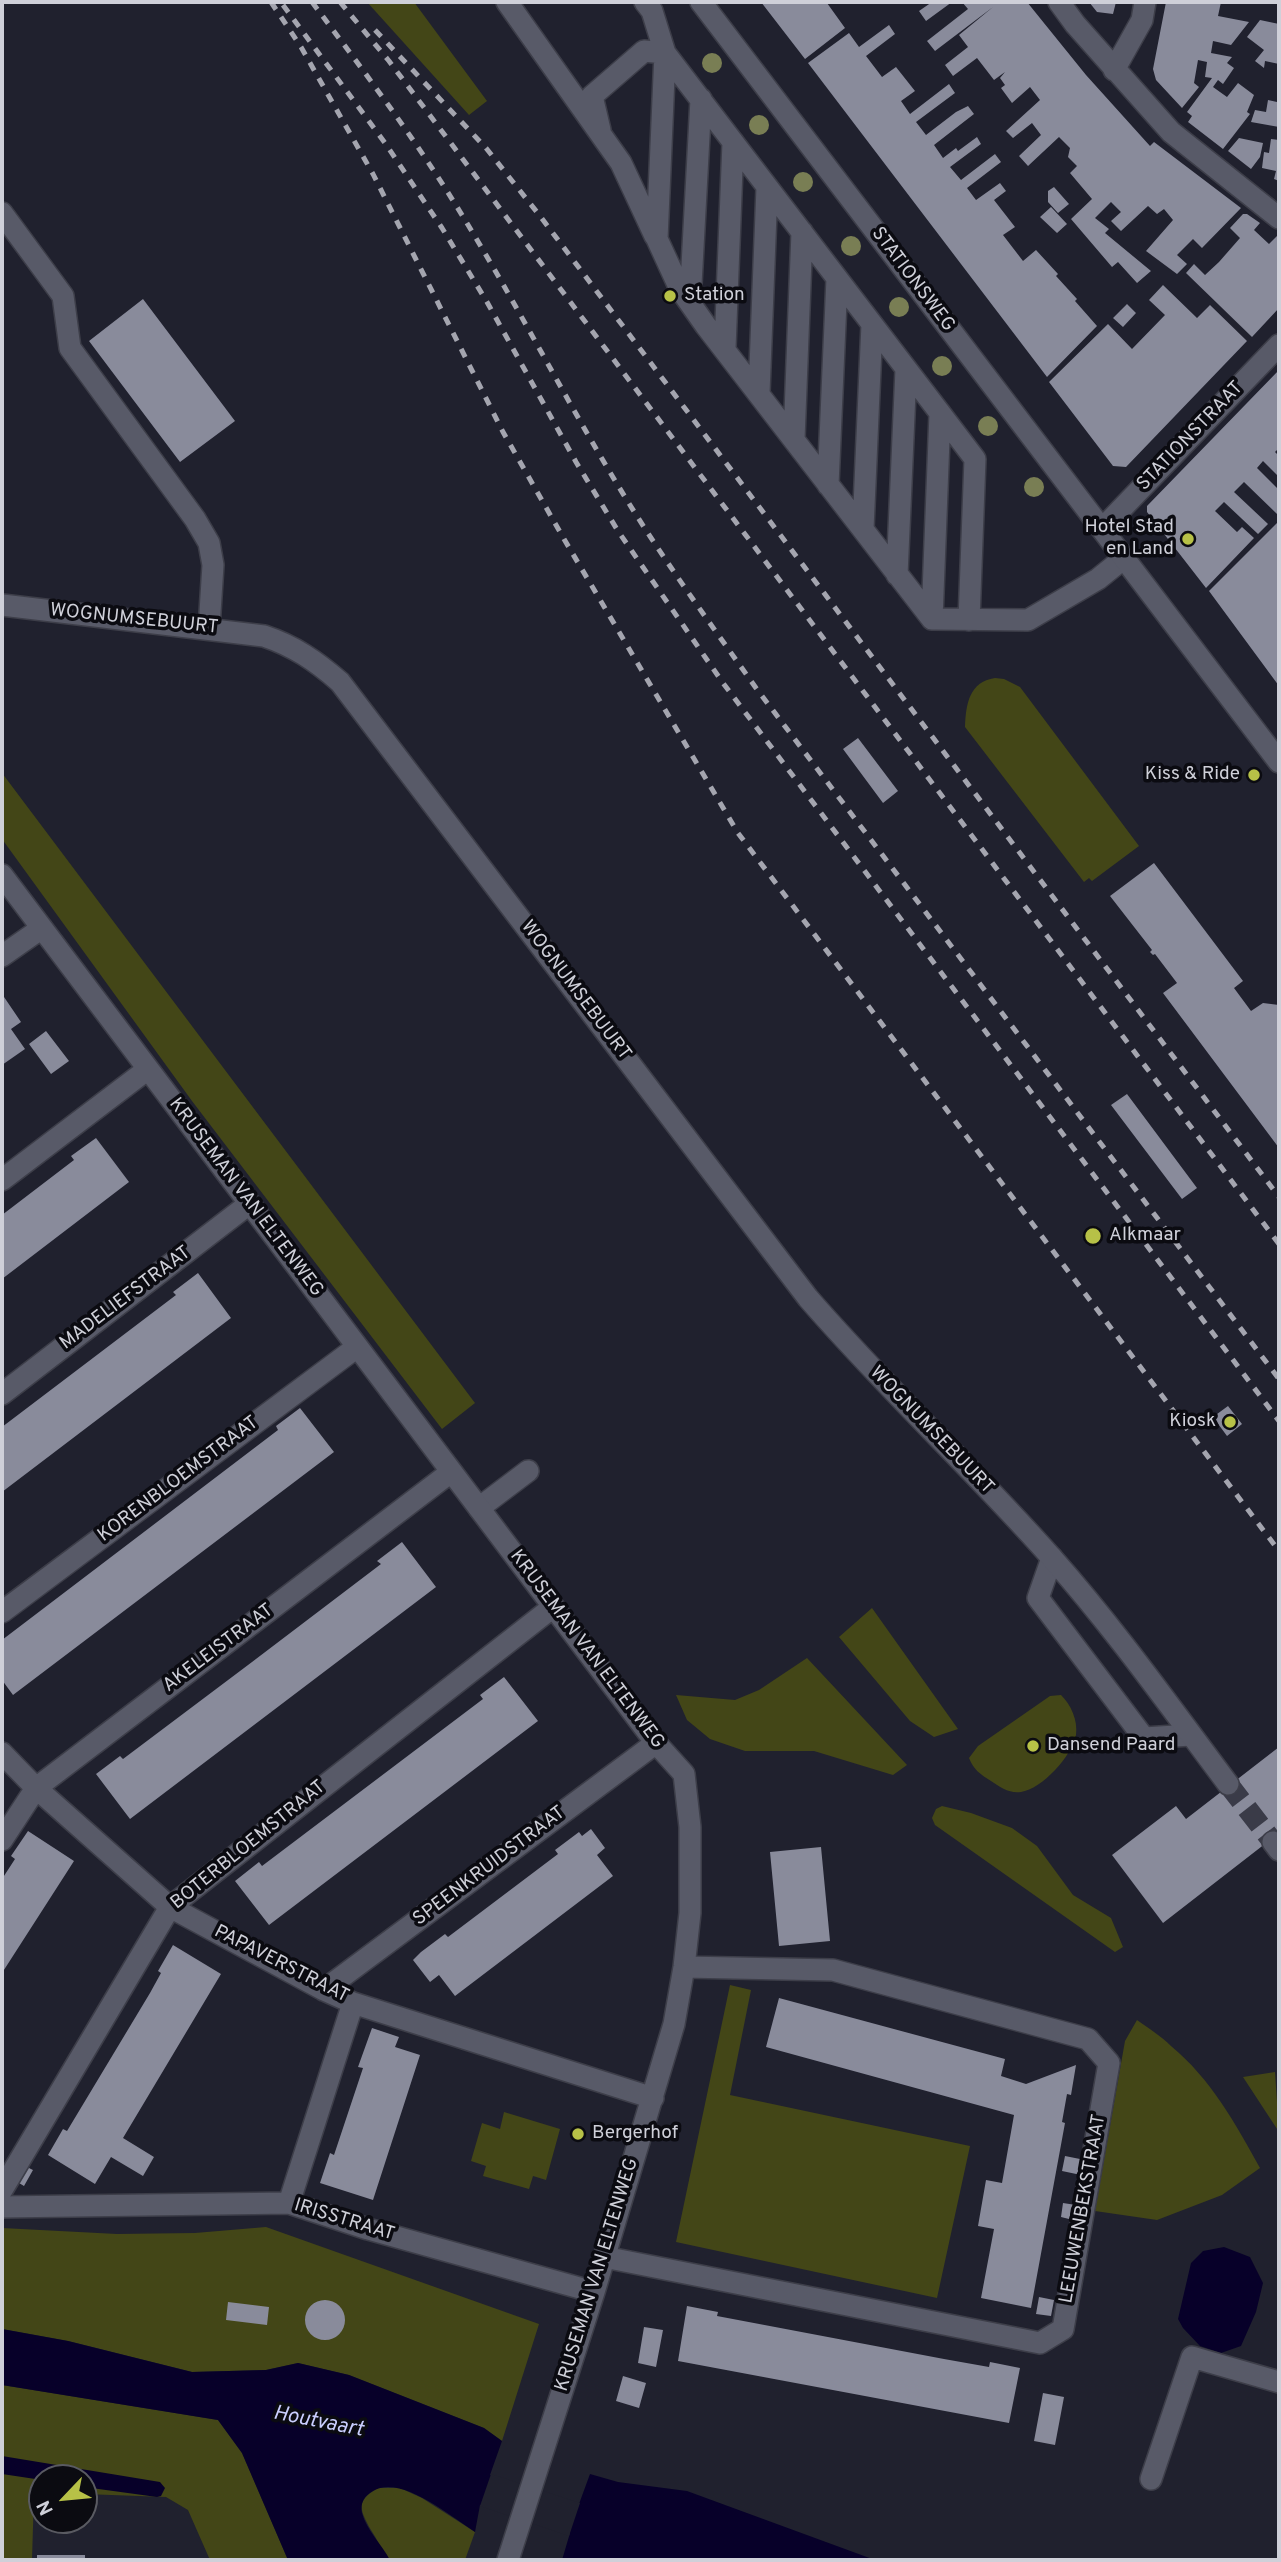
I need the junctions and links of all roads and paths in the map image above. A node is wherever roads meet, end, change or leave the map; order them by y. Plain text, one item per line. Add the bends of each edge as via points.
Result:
1 (507, 2) edge
2 (645, 2) edge
3 (701, 2) edge
4 (1059, 2) edge
5 (1145, 2) edge
6 (665, 53) junction
7 (1114, 70) junction
8 (563, 79) junction
9 (592, 96) junction
10 (701, 99) junction
11 (600, 130) junction
12 (733, 142) junction
13 (767, 187) junction
14 (2, 213) edge
15 (1279, 218) edge
16 (802, 232) junction
17 (657, 239) junction
18 (837, 278) junction
19 (685, 296) junction
20 (872, 324) junction
21 (1279, 345) edge
22 (725, 348) junction
23 (906, 369) junction
24 (759, 393) junction
25 (940, 413) junction
26 (794, 439) junction
27 (828, 485) junction
28 (863, 529) junction
29 (1102, 530) junction
30 (1124, 558) junction
31 (897, 575) junction
32 (2, 606) edge
33 (932, 619) junction
34 (969, 620) junction
35 (209, 628) junction
36 (1279, 762) edge
37 (2, 875) edge
38 (42, 928) junction
39 (2, 956) edge
40 (148, 1069) junction
41 (2, 1180) edge
42 (250, 1204) junction
43 (357, 1347) junction
44 (2, 1394) edge
45 (528, 1471) dead end
46 (451, 1472) junction
47 (479, 1508) junction
48 (1052, 1558) junction
49 (554, 1607) junction
50 (2, 1612) edge
51 (1191, 1735) junction
52 (656, 1743) junction
53 (2, 1753) edge
54 (1228, 1784) tunnel mouth
55 (36, 1788) junction
56 (2, 1840) edge
57 (170, 1907) junction
58 (684, 1967) junction
59 (324, 1990) junction
60 (352, 2003) junction
61 (653, 2098) junction
62 (2, 2190) edge
63 (289, 2203) junction
64 (2, 2207) edge
65 (604, 2257) junction
66 (594, 2292) junction
67 (1279, 2382) edge
68 (1151, 2479) dead end
69 (508, 2560) edge

1 - 8 street
2 - 6 street via 652,10
3 - 29 street, STATIONSWEG
4 - 7 street
5 - 7 street via 1142,20
6 - 9 street via 644,51
6 - 10 street
6 - 17 street
7 - 15 street via 1171,132
8 - 9 street
8 - 11 street
9 - 11 street
10 - 12 street
10 - 19 street
11 - 17 street
12 - 13 street
12 - 22 street
13 - 16 street
13 - 24 street
14 - 35 street via 63,296 70,348 209,543 213,583
16 - 18 street
16 - 26 street
17 - 19 street
18 - 20 street
18 - 27 street
19 - 22 street
20 - 23 street
20 - 28 street
21 - 29 street, STATIONSTRAAT
22 - 24 street
23 - 25 street
23 - 31 street
24 - 26 street
25 - 33 street
25 - 34 street via 975,460
26 - 27 street
27 - 28 street
28 - 31 street
29 - 30 street, STATIONSWEG
30 - 34 street via 1098,579 1028,620
30 - 36 street, STATIONSWEG
31 - 33 street
32 - 35 street, WOGNUMSEBUURT
33 - 34 street
35 - 48 street, WOGNUMSEBUURT via 280,641 318,662 340,682 808,1298
37 - 38 street, KRUSEMAN VAN ELTENWEG
38 - 39 street
38 - 40 street, KRUSEMAN VAN ELTENWEG
40 - 41 street
40 - 42 street, KRUSEMAN VAN ELTENWEG
42 - 43 street, KRUSEMAN VAN ELTENWEG
42 - 44 street, MADELIEFSTRAAT
43 - 46 street, KRUSEMAN VAN ELTENWEG
43 - 50 street, KORENBLOEMSTRAAT
45 - 47 street
46 - 47 street, KRUSEMAN VAN ELTENWEG
46 - 55 street, AKELEISTRAAT
47 - 49 street, KRUSEMAN VAN ELTENWEG
48 - 51 street, WOGNUMSEBUURT
48 - 51 street via 1038,1598 1144,1738
49 - 52 street, KRUSEMAN VAN ELTENWEG
49 - 57 street, BOTERBLOEMSTRAAT
51 - 54 street, WOGNUMSEBUURT
52 - 58 street, KRUSEMAN VAN ELTENWEG via 684,1774 691,1864
52 - 59 street, SPEENKRUIDSTRAAT
53 - 55 street, PAPAVERSTRAAT
55 - 56 street, AKELEISTRAAT
55 - 57 street, PAPAVERSTRAAT
57 - 59 street, PAPAVERSTRAAT
57 - 62 street, BOTERBLOEMSTRAAT
58 - 61 street, KRUSEMAN VAN ELTENWEG
58 - 65 street, LEEUWENBEKSTRAAT via 833,1970 1087,2039 1109,2063 1063,2329 1040,2343
59 - 60 street, PAPAVERSTRAAT
60 - 61 street, PAPAVERSTRAAT
60 - 63 street
61 - 65 street, KRUSEMAN VAN ELTENWEG
63 - 64 street, IRISSTRAAT
63 - 66 street, IRISSTRAAT
65 - 66 street, KRUSEMAN VAN ELTENWEG
66 - 69 street, KRUSEMAN VAN ELTENWEG
67 - 68 street via 1192,2357

